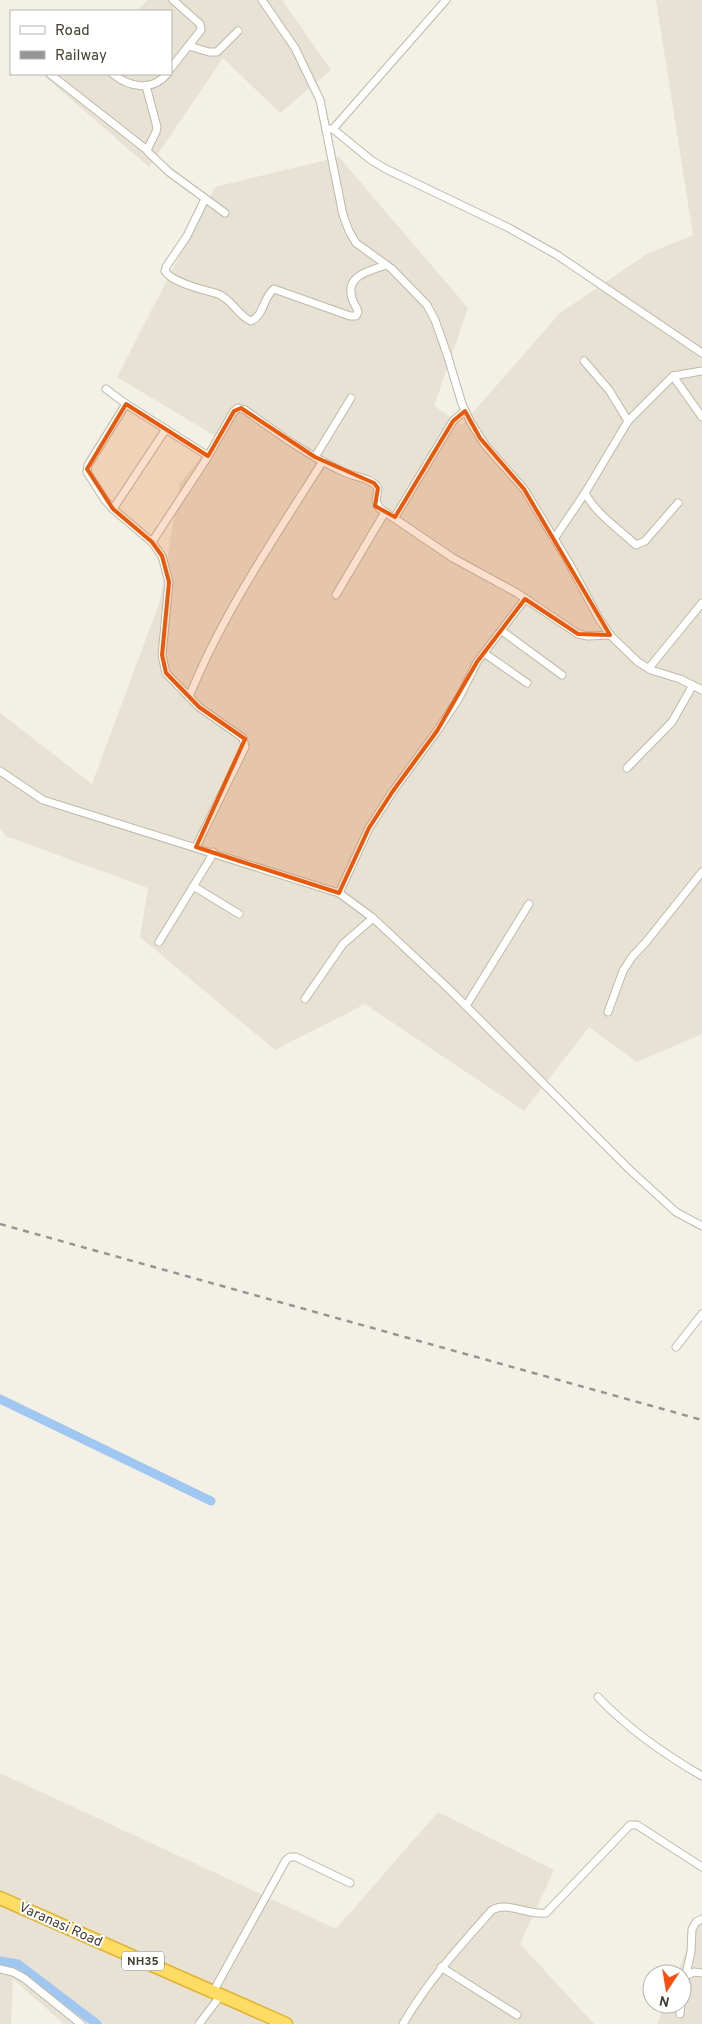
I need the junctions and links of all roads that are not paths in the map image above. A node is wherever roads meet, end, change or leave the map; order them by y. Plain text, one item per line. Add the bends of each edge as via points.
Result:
1 (174, 0) edge
2 (262, 0) edge
3 (446, 0) edge
4 (238, 31) dead end
5 (189, 46) junction
6 (172, 67) edge
7 (51, 75) edge
8 (115, 75) edge
9 (166, 75) edge
10 (146, 86) junction
11 (330, 129) junction
12 (147, 150) junction
13 (205, 199) junction
14 (225, 213) dead end
15 (386, 265) junction
16 (702, 353) edge
17 (584, 361) dead end
18 (702, 371) edge
19 (673, 376) junction
20 (106, 389) dead end
21 (351, 398) dead end
22 (126, 404) junction
23 (465, 410) junction
24 (702, 417) edge
25 (628, 421) junction
26 (166, 429) junction
27 (315, 457) junction
28 (207, 458) junction
29 (323, 461) junction
30 (585, 493) junction
31 (678, 503) dead end
32 (113, 509) junction
33 (385, 512) junction
34 (394, 517) junction
35 (554, 539) junction
36 (152, 542) junction
37 (336, 595) dead end
38 (525, 599) junction
39 (702, 603) edge
40 (502, 631) junction
41 (610, 635) junction
42 (484, 653) junction
43 (649, 668) junction
44 (562, 675) dead end
45 (527, 683) dead end
46 (693, 685) junction
47 (702, 690) edge
48 (189, 697) junction
49 (627, 768) dead end
50 (0, 770) edge
51 (196, 847) junction
52 (212, 856) junction
53 (702, 872) edge
54 (193, 886) junction
55 (339, 893) junction
56 (529, 904) dead end
57 (239, 914) dead end
58 (369, 921) junction
59 (159, 942) dead end
60 (305, 999) dead end
61 (466, 1006) junction
62 (608, 1012) dead end
63 (702, 1226) edge
64 (702, 1314) edge
65 (676, 1347) dead end
66 (598, 1697) dead end
67 (702, 1776) edge
68 (702, 1867) edge
69 (350, 1883) dead end
70 (0, 1898) edge
71 (702, 1918) edge
72 (688, 1964) edge
73 (441, 1967) junction
74 (0, 1969) edge
75 (217, 1993) junction
76 (517, 2015) dead end
77 (81, 2024) edge
78 (199, 2024) edge
79 (286, 2024) edge
80 (404, 2024) edge

1 - 5 street via 200,24 201,28
2 - 11 street via 300,58
3 - 11 street
4 - 5 street via 217,52
5 - 6 street
7 - 12 street
8 - 10 street via 129,84
9 - 10 street via 158,83
10 - 12 street via 157,128
11 - 15 street via 343,215 349,231 360,247
11 - 16 street via 386,169 509,228 557,255
12 - 13 street via 169,172
13 - 14 street
13 - 15 street via 165,271 169,276 229,300 251,321 258,317 274,289 356,316 358,312 352,299 351,285 355,277
15 - 23 street via 422,298 435,320
17 - 25 street via 609,390
18 - 19 street
19 - 24 street
19 - 25 street
20 - 22 street
21 - 27 street
22 - 26 street
22 - 32 street via 87,469
23 - 34 street via 453,421
23 - 35 street via 480,438 524,490
25 - 30 street
26 - 28 street
26 - 32 street
27 - 28 street via 241,408 234,411
27 - 29 street
28 - 36 street
29 - 33 street via 377,486 377,505
29 - 48 street via 241,593
30 - 31 street via 588,500 636,545 645,541
30 - 35 street
32 - 36 street
33 - 34 street
33 - 37 street
34 - 38 street via 453,558
35 - 41 street
36 - 48 street via 162,556 169,582 163,664 166,673
38 - 40 street
38 - 41 street via 578,634
39 - 43 street
40 - 42 street
40 - 44 street
41 - 43 street via 638,662
42 - 45 street
42 - 55 street via 459,698 369,828
43 - 46 street
46 - 47 street
46 - 49 street via 672,722
48 - 51 street via 245,742
50 - 51 street via 43,800
51 - 52 street
52 - 54 street
52 - 55 street
53 - 62 street via 632,957
54 - 57 street
54 - 59 street
55 - 58 street
56 - 61 street
58 - 60 street via 343,944
58 - 61 street
61 - 63 street via 630,1170 676,1212
64 - 65 street
66 - 67 street via 639,1734
68 - 73 street via 633,1824 546,1914 498,1907 492,1910
69 - 75 street via 290,1856
70 - 75 highway, Varanasi Road / NH35
71 - 72 street via 692,1929
73 - 76 street
73 - 80 street via 414,2004
74 - 77 street via 24,1978
75 - 78 street
75 - 79 highway, Varanasi Road / NH35

